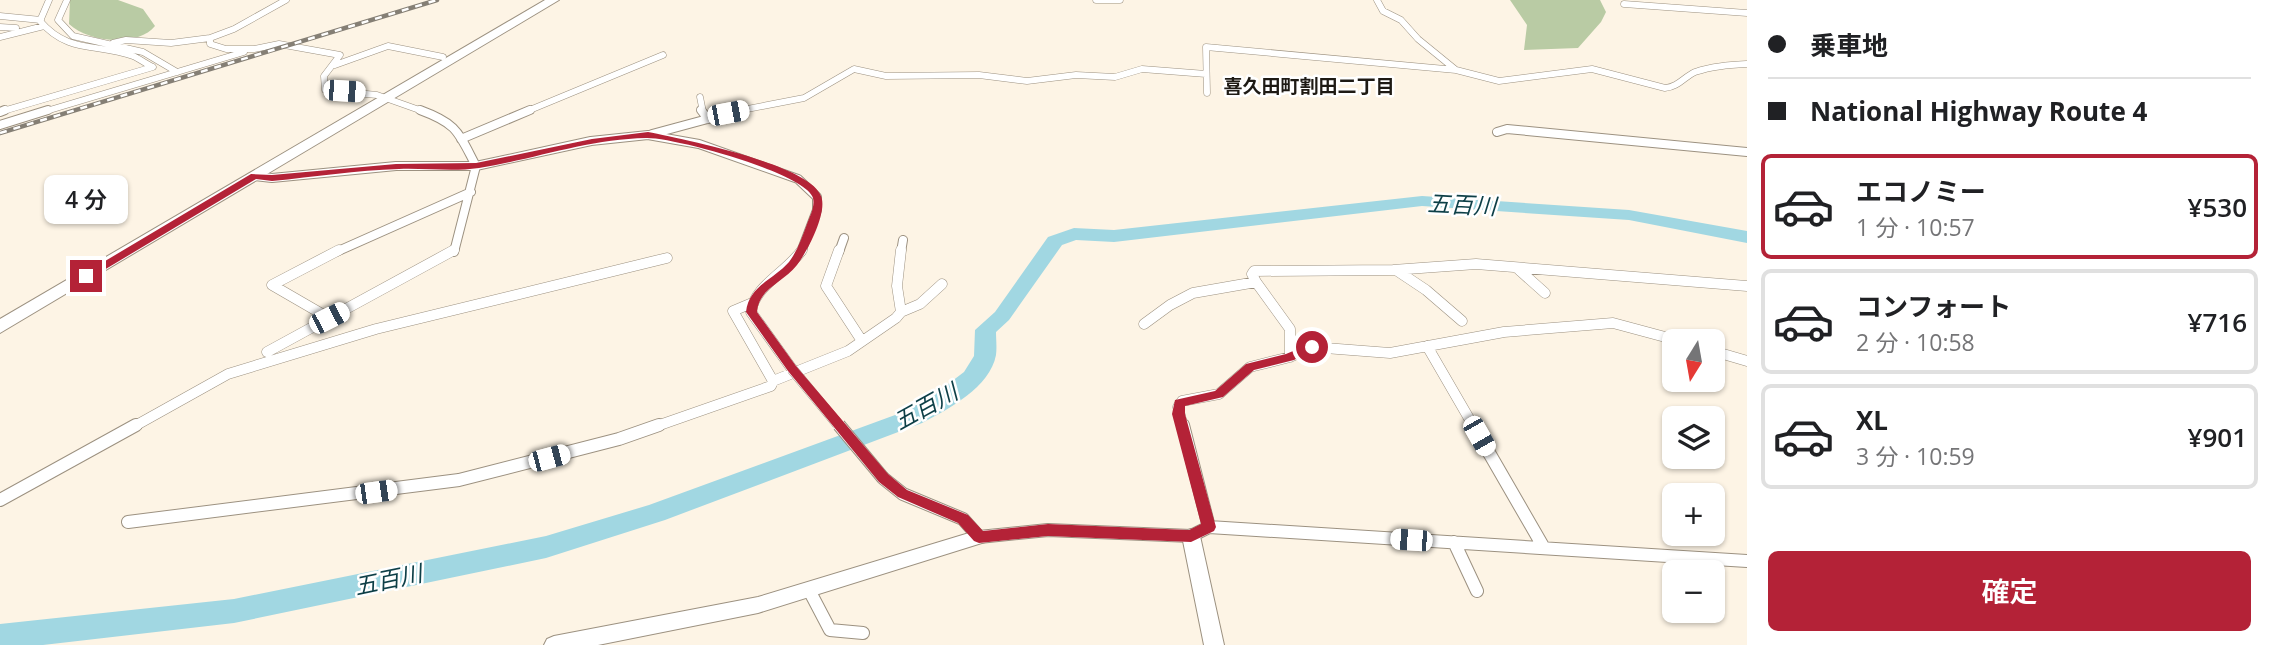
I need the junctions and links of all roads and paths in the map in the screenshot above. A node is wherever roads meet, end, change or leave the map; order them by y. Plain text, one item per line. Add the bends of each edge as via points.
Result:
1 (49, 0) edge
2 (67, 0) edge
3 (286, 0) edge
4 (543, 0) edge
5 (553, 0) edge
6 (1096, 0) edge
7 (1120, 0) edge
8 (1377, 0) edge
9 (1686, 0) edge
10 (1624, 4) dead end
11 (1696, 9) junction
12 (1747, 13) edge
13 (0, 16) edge
14 (42, 23) junction
15 (0, 27) edge
16 (16, 28) junction
17 (0, 35) edge
18 (210, 38) junction
19 (109, 45) junction
20 (254, 49) junction
21 (663, 55) dead end
22 (443, 57) junction
23 (163, 64) junction
24 (1747, 64) edge
25 (335, 65) junction
26 (153, 67) junction
27 (1456, 70) junction
28 (177, 72) junction
29 (1206, 74) junction
30 (1207, 93) dead end
31 (382, 97) junction
32 (700, 97) dead end
33 (0, 112) edge
34 (708, 119) junction
35 (0, 125) edge
36 (1497, 132) dead end
37 (648, 135) junction
38 (461, 139) junction
39 (1747, 152) edge
40 (476, 166) junction
41 (254, 176) junction
42 (471, 192) junction
43 (844, 239) dead end
44 (903, 240) dead end
45 (667, 258) dead end
46 (1517, 268) junction
47 (1395, 270) junction
48 (1256, 282) junction
49 (942, 284) dead end
50 (1747, 286) edge
51 (1545, 293) dead end
52 (752, 303) junction
53 (901, 312) junction
54 (0, 315) edge
55 (329, 318) junction
56 (1462, 321) dead end
57 (1144, 324) dead end
58 (0, 327) edge
59 (1662, 336) edge
60 (862, 341) junction
61 (1427, 346) junction
62 (267, 352) dead end
63 (1726, 355) edge
64 (1290, 357) junction
65 (1747, 361) edge
66 (773, 381) junction
67 (0, 500) edge
68 (128, 522) dead end
69 (1209, 527) junction
70 (1191, 536) junction
71 (979, 537) junction
72 (1454, 542) junction
73 (1544, 548) junction
74 (1747, 561) edge
75 (809, 590) junction
76 (1477, 591) dead end
77 (863, 633) dead end
78 (554, 645) edge
79 (1214, 645) edge

1 - 14 street
2 - 19 street via 58,20 62,28 76,37
3 - 18 street
4 - 22 highway
5 - 31 highway
6 - 7 street
8 - 27 street via 1383,11 1401,20
9 - 11 street
10 - 11 street
11 - 12 street
13 - 14 street
14 - 16 street
14 - 17 street
14 - 26 street via 67,43 132,56
15 - 16 street
16 - 17 street
18 - 19 street via 162,43 126,40
18 - 20 street via 210,44 219,49
19 - 23 street via 143,52
20 - 25 street via 279,44 340,55
20 - 28 street
21 - 38 street
22 - 25 street via 388,47
22 - 31 highway
23 - 26 street
23 - 28 street
24 - 27 street via 1700,71 1669,88 1594,69 1505,81
25 - 31 street via 324,76 324,90
26 - 33 street
27 - 29 street via 1206,47
28 - 35 street
29 - 30 street
29 - 34 street via 1142,69 1115,77 1076,75 1027,82 979,75 886,76 854,69 804,98
31 - 38 street via 444,119
31 - 41 highway
31 - 54 highway
32 - 34 street via 701,110
34 - 37 street
36 - 39 street
37 - 40 street via 592,141
37 - 52 street via 699,144 780,171 805,183 817,197 802,251
38 - 40 street
40 - 41 street via 396,166
40 - 42 street
41 - 58 highway
42 - 55 street via 454,251
42 - 55 street via 398,222 272,285
43 - 60 street via 826,286
44 - 53 street via 897,302
45 - 67 street via 376,329 228,374
46 - 47 street via 1456,264
46 - 50 street
46 - 51 street
47 - 48 street via 1261,270 1252,274
47 - 56 street
48 - 57 street via 1193,292
48 - 64 street via 1290,329
49 - 53 street via 920,304
52 - 66 street via 733,311
52 - 71 street, bridge via 758,324 883,478 902,494 963,519
53 - 60 street
55 - 62 street
59 - 61 street via 1613,323 1504,332
60 - 66 street
61 - 64 street via 1390,353 1312,347
61 - 73 street
63 - 65 street
64 - 69 street via 1250,367 1219,394 1179,403 1178,414
66 - 68 street via 771,386 619,439 470,478
69 - 70 street
69 - 72 street
70 - 71 street via 1048,530
70 - 79 street
71 - 75 street
72 - 73 street
72 - 76 street
73 - 74 street
75 - 77 street via 830,630
75 - 78 street via 758,605

